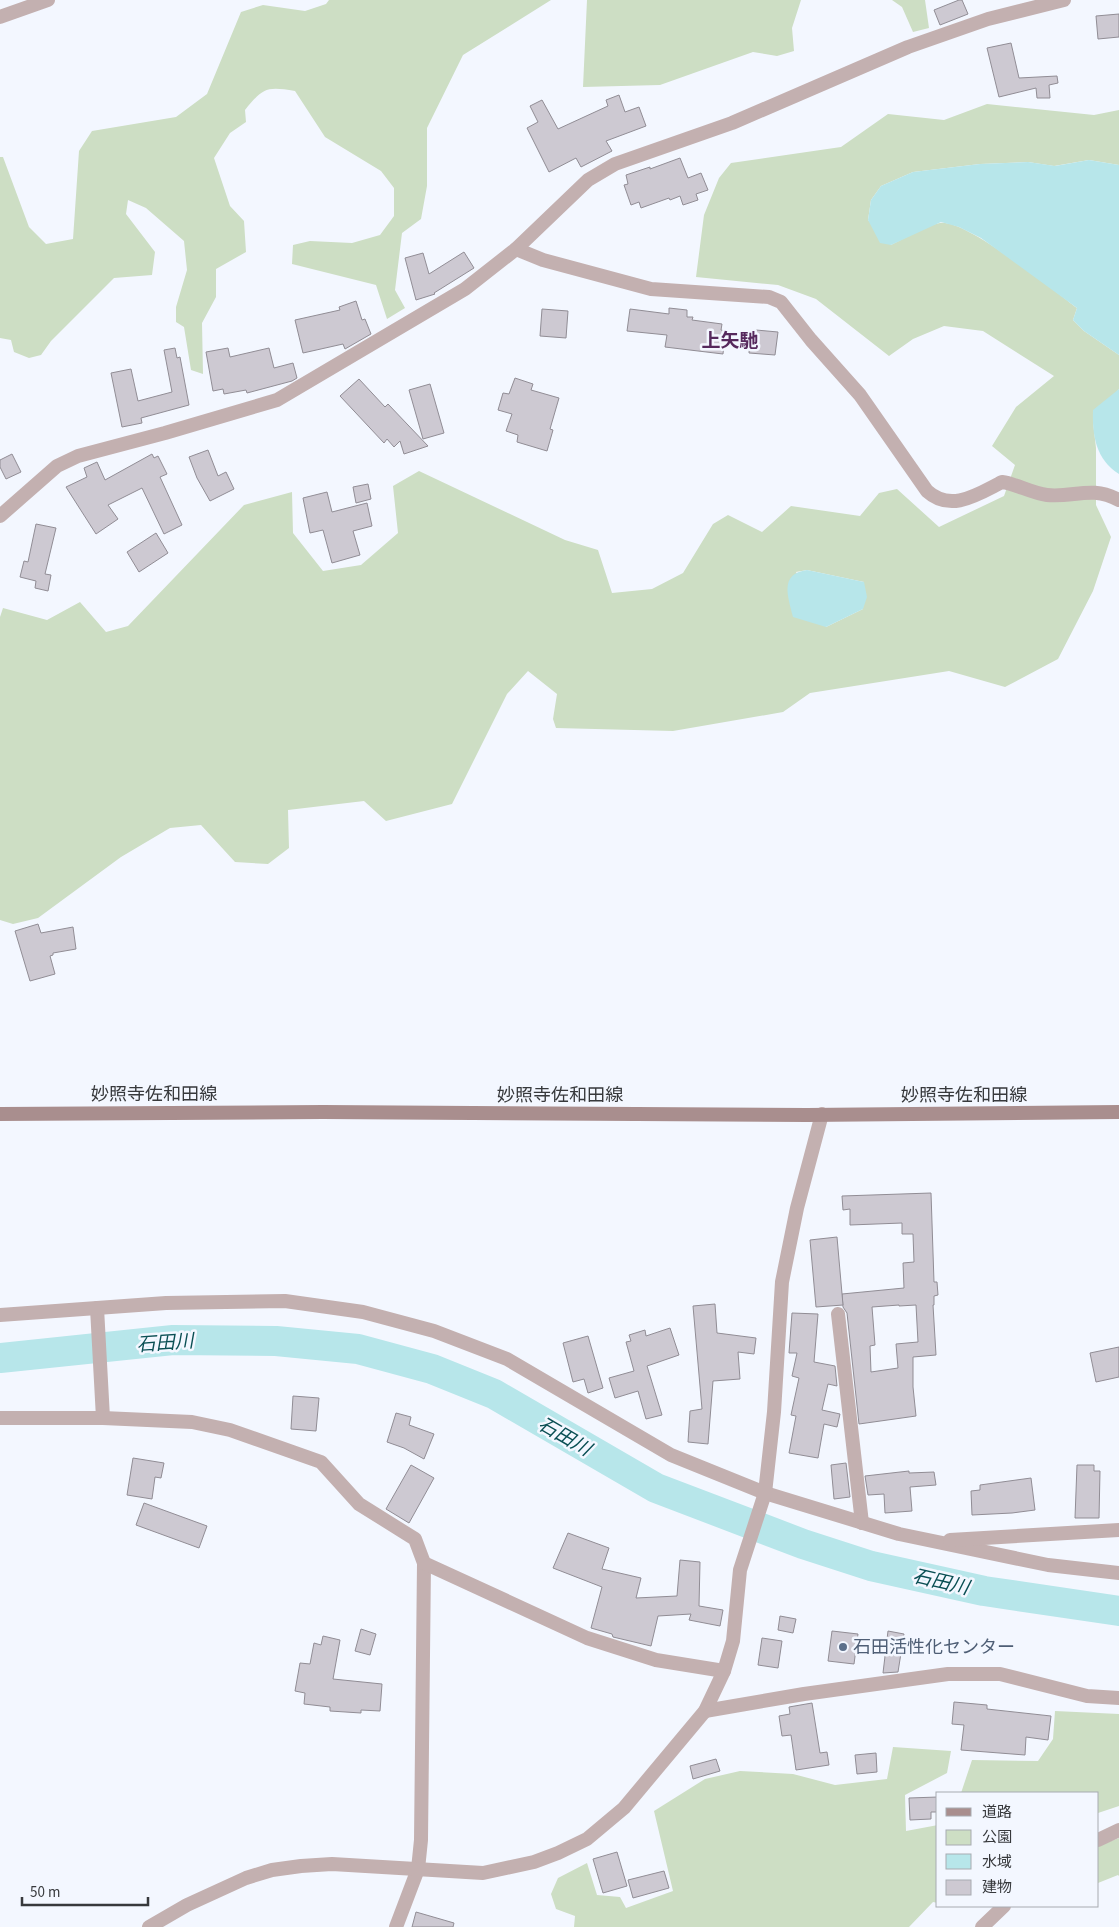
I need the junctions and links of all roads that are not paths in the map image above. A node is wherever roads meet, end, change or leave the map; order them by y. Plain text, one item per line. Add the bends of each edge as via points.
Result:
1 (48, 0) edge
2 (1064, 0) edge
3 (0, 17) edge
4 (516, 250) junction
5 (1119, 500) edge
6 (0, 516) edge
7 (1119, 1112) edge
8 (0, 1114) edge
9 (822, 1114) junction
10 (98, 1314) junction
11 (838, 1314) dead end
12 (0, 1316) edge
13 (0, 1418) edge
14 (103, 1418) junction
15 (764, 1498) junction
16 (862, 1523) junction
17 (1119, 1530) edge
18 (934, 1541) junction
19 (424, 1563) junction
20 (1119, 1573) edge
21 (724, 1671) junction
22 (1119, 1698) edge
23 (705, 1712) junction
24 (1119, 1830) edge
25 (1099, 1840) edge
26 (418, 1868) junction
27 (1003, 1907) edge
28 (149, 1927) edge
29 (396, 1927) edge
30 (982, 1927) edge

1 - 3 street
2 - 4 street via 988,19 908,47 732,123 615,164 588,180
4 - 5 street via 651,289 769,297 781,302 860,395 935,498 960,501 1002,482 1047,495 1094,491
4 - 6 street via 465,289 277,400 78,456 57,466
7 - 9 main road, 妙照寺佐和田線
8 - 9 main road, 妙照寺佐和田線
9 - 15 street via 797,1208 782,1282 774,1412
10 - 12 street
10 - 14 street
10 - 15 street via 166,1303 285,1301 363,1312 434,1330 507,1359 671,1455
11 - 16 street
13 - 14 street
14 - 19 street via 192,1422 230,1430 321,1462 358,1504 415,1539
15 - 16 street
15 - 21 street via 740,1570 733,1641
16 - 18 street
17 - 18 street
18 - 20 street via 1048,1565
19 - 21 street via 587,1638 656,1660
19 - 26 street
21 - 23 street
22 - 23 street via 1087,1696 1000,1674 948,1674
23 - 26 street via 624,1808 587,1838 534,1862 483,1873
24 - 25 street
26 - 28 street via 332,1864 272,1870 187,1904
26 - 29 street
27 - 30 street

